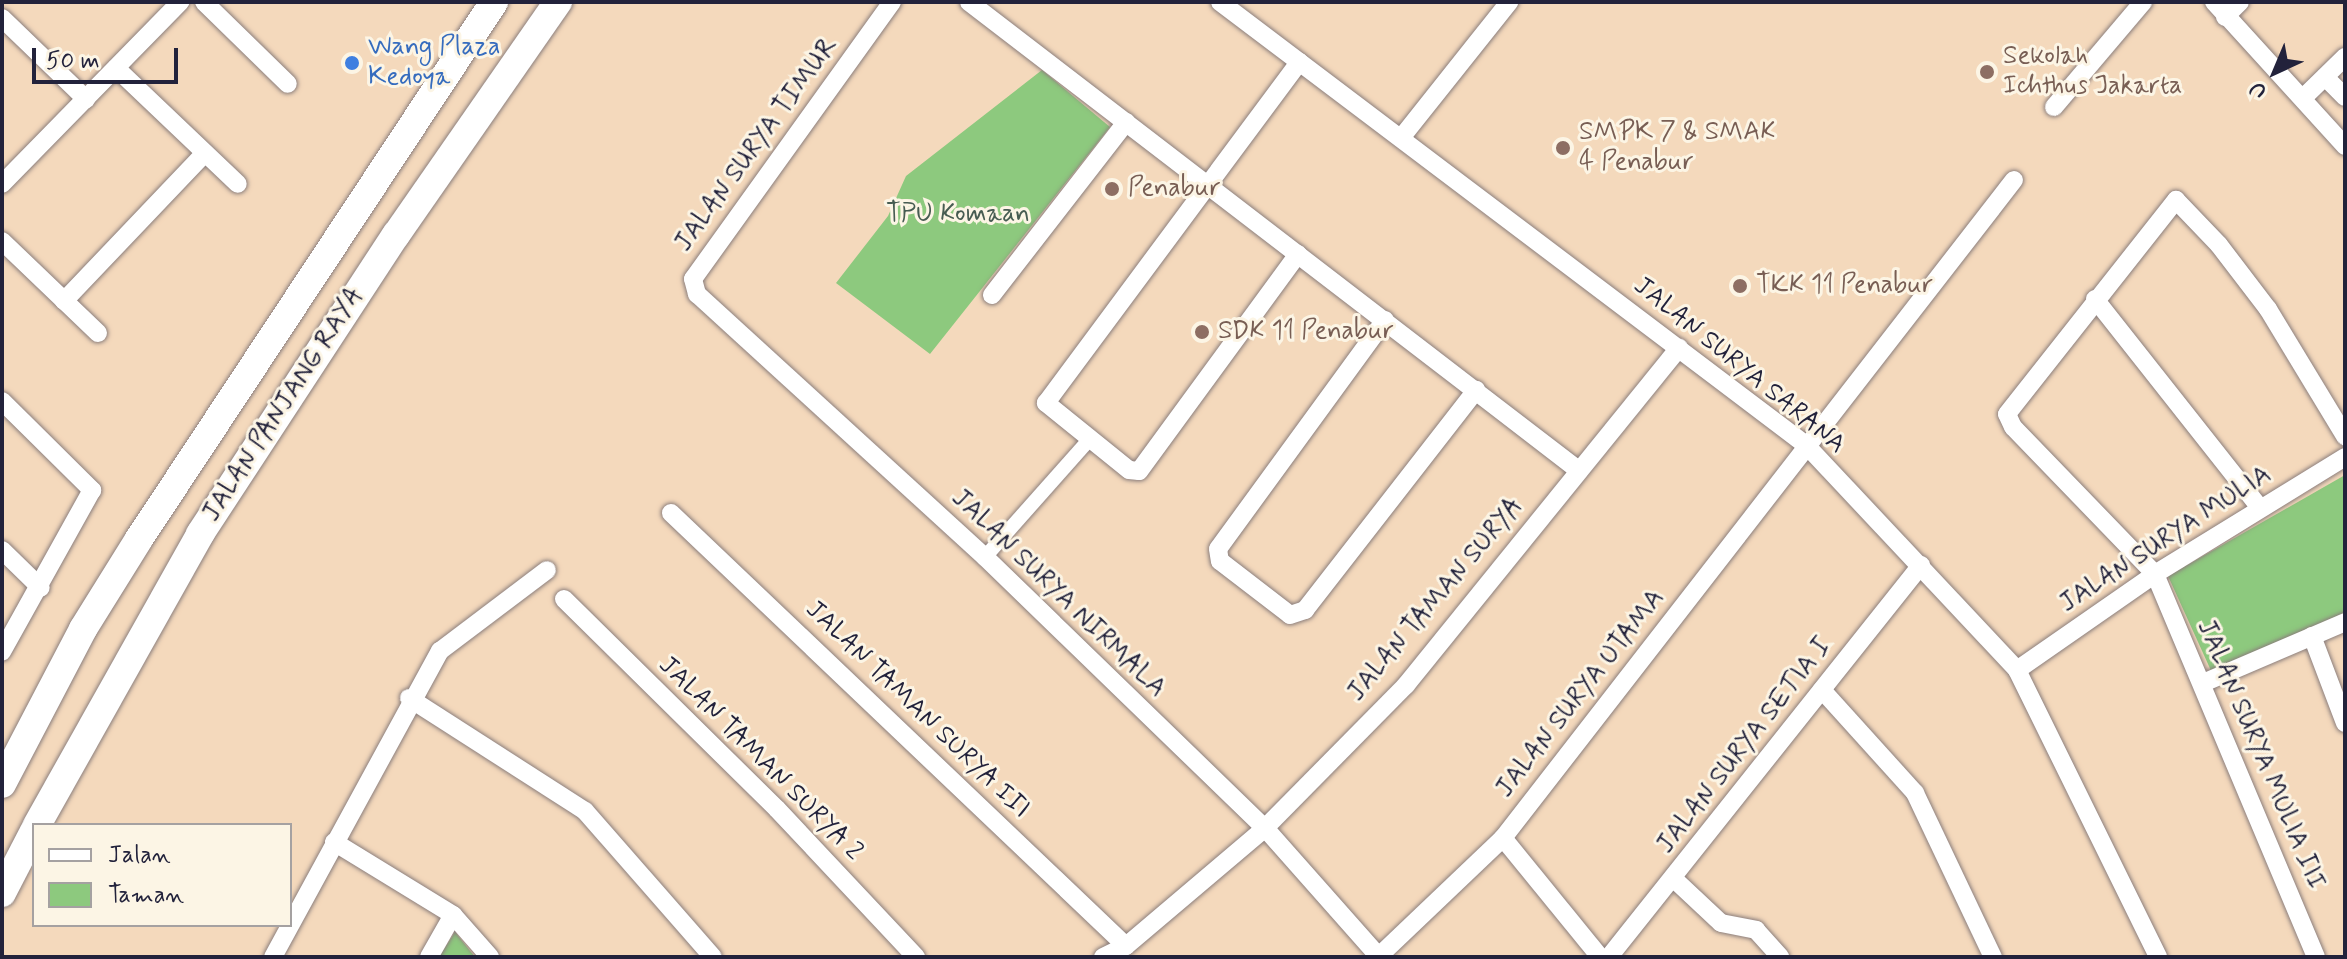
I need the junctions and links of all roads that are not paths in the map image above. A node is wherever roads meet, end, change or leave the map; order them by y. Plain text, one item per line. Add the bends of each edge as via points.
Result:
1 (180, 2) edge
2 (204, 2) edge
3 (494, 2) edge
4 (558, 2) edge
5 (892, 2) edge
6 (969, 2) edge
7 (1220, 2) edge
8 (1509, 2) edge
9 (2143, 2) edge
10 (2240, 2) edge
11 (2220, 10) edge
12 (2, 18) edge
13 (2345, 57) edge
14 (1299, 62) junction
15 (116, 68) junction
16 (2325, 77) junction
17 (288, 84) dead end
18 (2345, 97) edge
19 (2303, 98) junction
20 (86, 99) junction
21 (2054, 107) dead end
22 (1126, 122) junction
23 (1401, 138) junction
24 (2345, 146) edge
25 (205, 153) junction
26 (2014, 180) dead end
27 (1205, 183) junction
28 (2, 184) edge
29 (238, 184) dead end
30 (356, 207) junction
31 (396, 235) junction
32 (2, 241) edge
33 (1298, 254) junction
34 (327, 256) junction
35 (693, 279) joint
36 (363, 286) junction
37 (992, 295) dead end
38 (2095, 299) junction
39 (64, 301) junction
40 (1385, 320) junction
41 (98, 333) dead end
42 (1679, 348) junction
43 (1476, 390) junction
44 (2, 401) edge
45 (2345, 436) edge
46 (1089, 440) junction
47 (1806, 445) junction
48 (2345, 457) edge
49 (1577, 469) junction
50 (2260, 508) junction
51 (671, 513) dead end
52 (2, 550) edge
53 (985, 557) junction
54 (1921, 565) junction
55 (547, 570) dead end
56 (2155, 574) junction
57 (41, 588) junction
58 (564, 599) dead end
59 (2345, 622) edge
60 (2312, 636) junction
61 (2, 652) edge
62 (2017, 670) junction
63 (2203, 683) junction
64 (1822, 690) junction
65 (409, 698) junction
66 (2345, 723) edge
67 (2, 784) edge
68 (38, 823) edge
69 (1265, 828) junction
70 (32, 835) edge
71 (1503, 838) junction
72 (334, 842) junction
73 (1674, 879) junction
74 (2, 893) edge
75 (453, 915) junction
76 (292, 921) edge
77 (289, 927) edge
78 (1126, 946) junction
79 (273, 957) edge
80 (429, 957) edge
81 (490, 957) edge
82 (713, 957) edge
83 (916, 957) edge
84 (1103, 957) edge
85 (1378, 957) edge
86 (1600, 957) edge
87 (1609, 957) edge
88 (1780, 957) edge
89 (1993, 957) edge
90 (2158, 957) edge
91 (2316, 957) edge

1 - 15 street
2 - 17 street
3 - 30 main road, JALAN PANJANG RAYA
4 - 31 main road, JALAN PANJANG RAYA
5 - 35 street, JALAN SURYA TIMUR
6 - 22 street
7 - 14 street, JALAN SURYA SARANA
8 - 23 street
9 - 21 street
10 - 11 street
11 - 19 street
12 - 20 street
13 - 16 street
14 - 23 street, JALAN SURYA SARANA
14 - 27 street
15 - 20 street
15 - 25 street
16 - 18 street
16 - 19 street
19 - 24 street
20 - 28 street
22 - 27 street
22 - 37 street
23 - 42 street, JALAN SURYA SARANA
25 - 29 street
25 - 39 street
26 - 47 street, JALAN SURYA UTAMA
27 - 33 street
27 - 46 street via 1049,396 1050,408
30 - 31 main road via 372,234
30 - 34 main road, JALAN PANJANG RAYA
31 - 36 main road, JALAN PANJANG RAYA
32 - 39 street
33 - 40 street
33 - 46 street via 1139,471 1129,470
34 - 36 main road via 356,268
34 - 67 main road, JALAN PANJANG RAYA via 83,629
35 - 53 street, JALAN SURYA NIRMALA via 697,294
36 - 68 main road, JALAN PANJANG RAYA via 200,534
38 - 45 street via 2170,203 2183,204 2268,309
38 - 50 street
38 - 56 street via 2007,420
39 - 41 street
40 - 43 street
40 - 43 street via 1218,549 1220,561 1290,615 1305,610
42 - 47 street, JALAN SURYA SARANA
42 - 49 street, JALAN TAMAN SURYA
43 - 49 street
44 - 57 street via 92,490
46 - 53 street
47 - 54 street, JALAN SURYA SARANA
47 - 71 street, JALAN SURYA UTAMA
48 - 50 street, JALAN SURYA MULIA
49 - 69 street, JALAN TAMAN SURYA via 1406,685
50 - 56 street, JALAN SURYA MULIA
51 - 78 street, JALAN TAMAN SURYA III
52 - 57 street
53 - 69 street, JALAN SURYA NIRMALA
54 - 62 street, JALAN SURYA SARANA
54 - 64 street, JALAN SURYA SETIA I
55 - 65 street via 440,651
56 - 62 street, JALAN SURYA MULIA
56 - 63 street, JALAN SURYA MULIA III
57 - 61 street
58 - 83 street, JALAN TAMAN SURYA 2 via 777,809
59 - 60 street
60 - 63 street
60 - 66 street
62 - 90 street, JALAN SURYA SARANA
63 - 91 street, JALAN SURYA MULIA III
64 - 73 street, JALAN SURYA SETIA I
64 - 89 street via 1915,793
65 - 72 street
65 - 82 street via 585,811
69 - 78 street, JALAN TAMAN SURYA
69 - 85 street, JALAN SURYA NIRMALA
70 - 74 main road
71 - 85 street, JALAN SURYA UTAMA
71 - 86 street
72 - 75 street
72 - 76 street
73 - 87 street, JALAN SURYA SETIA I
73 - 88 street via 1721,923 1756,930
75 - 80 street
75 - 81 street
77 - 79 street
78 - 84 street, JALAN TAMAN SURYA

